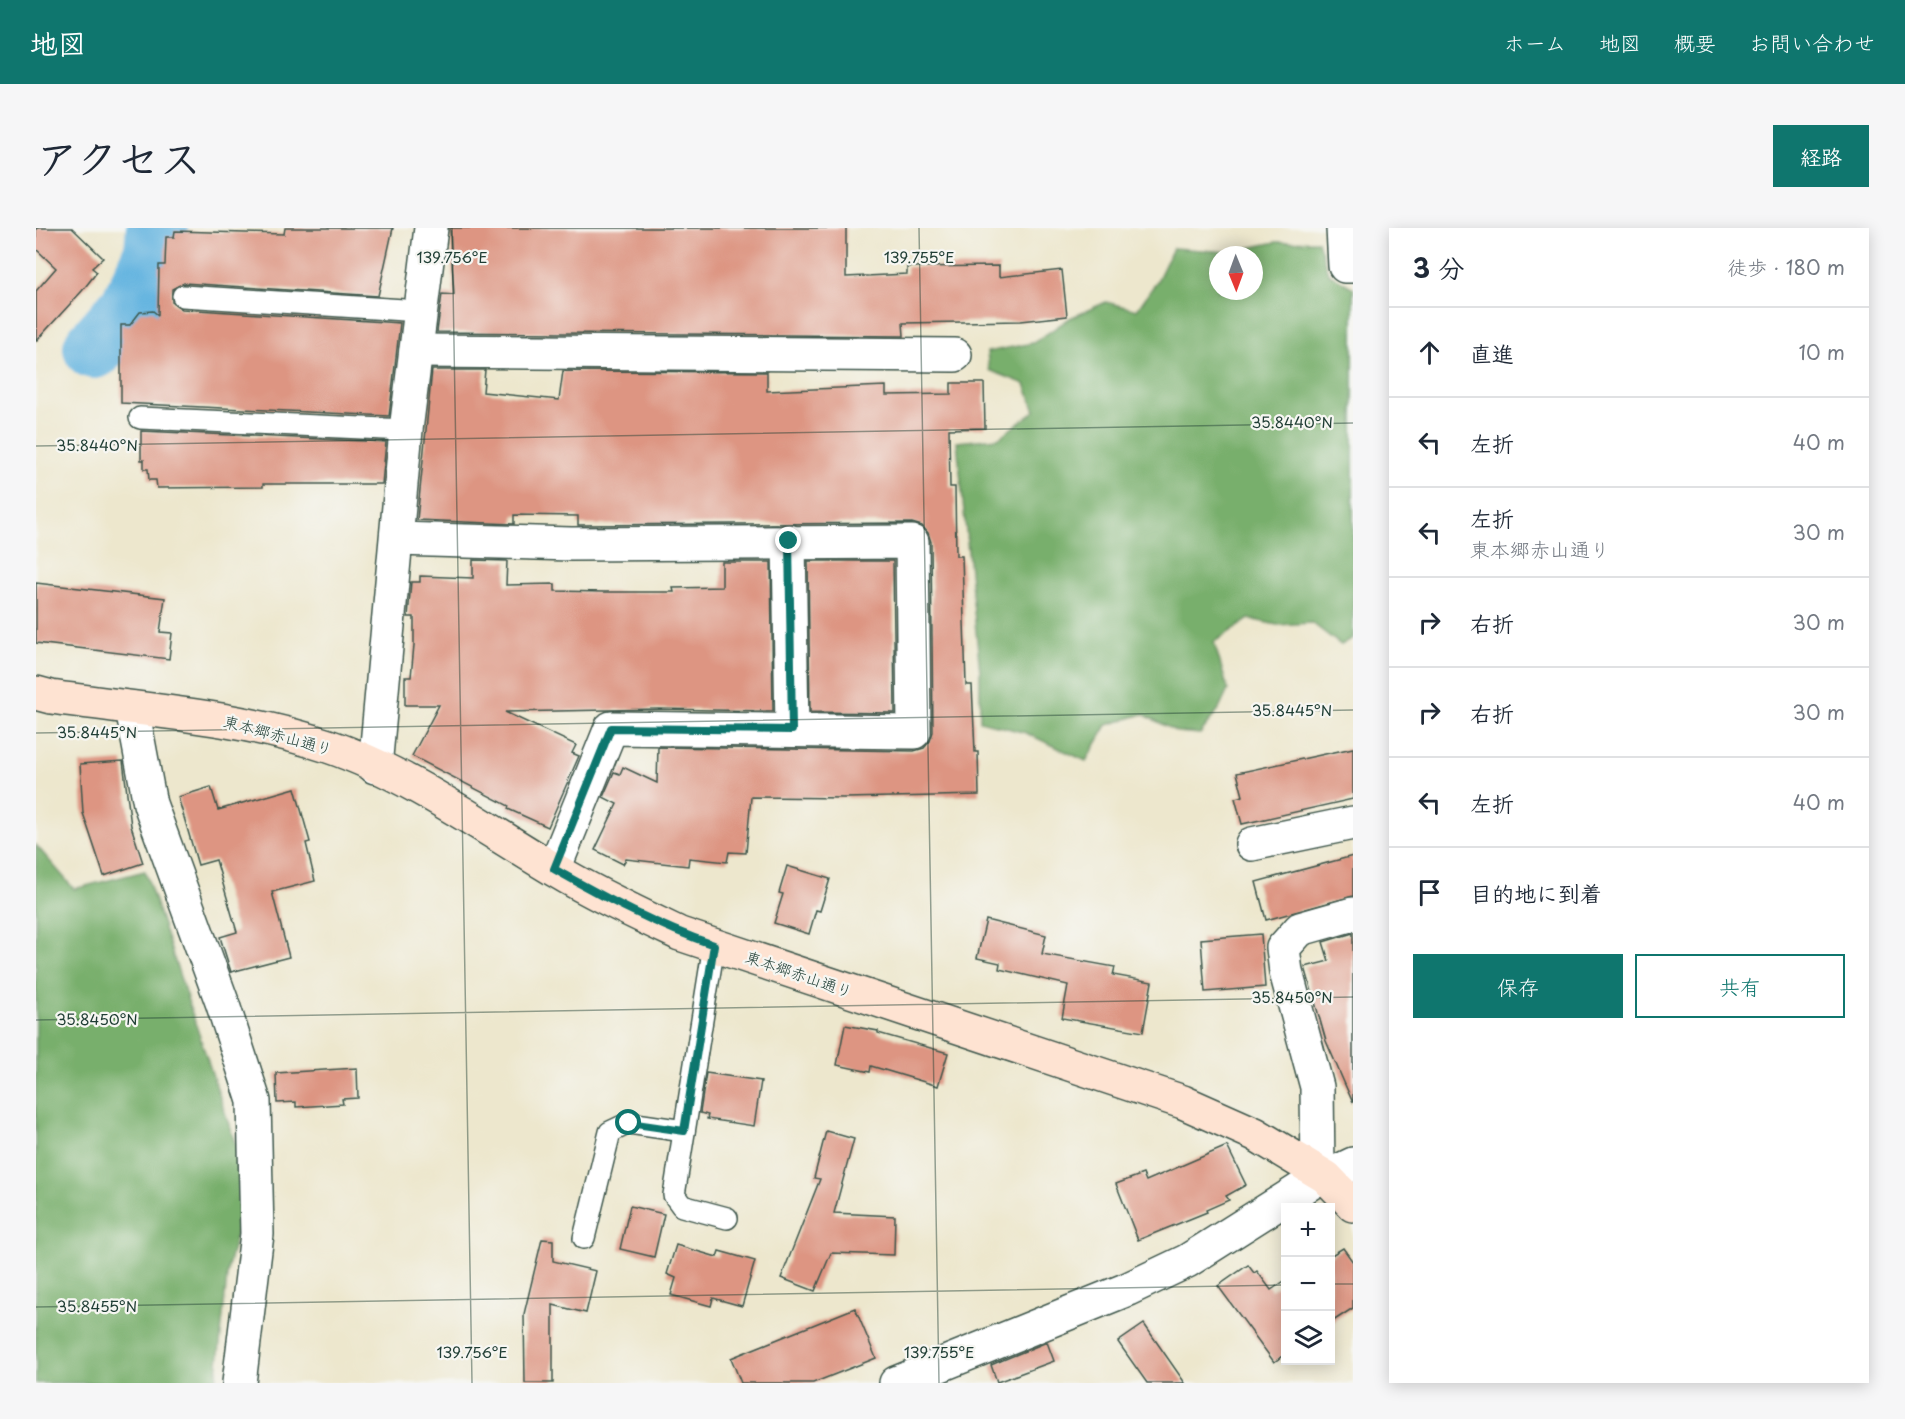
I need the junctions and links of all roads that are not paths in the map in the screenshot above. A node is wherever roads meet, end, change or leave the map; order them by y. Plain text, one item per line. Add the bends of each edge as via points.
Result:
1 (431, 228) edge
2 (1343, 228) edge
3 (1353, 266) edge
4 (183, 296) dead end
5 (420, 311) junction
6 (416, 351) junction
7 (956, 355) dead end
8 (140, 418) dead end
9 (406, 430) junction
10 (397, 539) junction
11 (789, 541) junction
12 (36, 693) edge
13 (132, 708) junction
14 (792, 730) junction
15 (375, 767) junction
16 (1353, 823) edge
17 (1252, 844) dead end
18 (554, 869) junction
19 (1353, 914) edge
20 (714, 945) junction
21 (684, 1131) junction
22 (1330, 1172) edge
23 (1353, 1205) edge
24 (728, 1218) dead end
25 (584, 1238) dead end
26 (239, 1383) edge
27 (896, 1383) edge

1 - 5 street
2 - 3 street via 1345,266
4 - 5 lane
5 - 6 street
6 - 7 street
6 - 9 street
8 - 9 lane
9 - 10 street
10 - 11 street via 571,544
10 - 15 street
11 - 14 street
11 - 14 street via 912,542 914,732
12 - 13 street, 東本郷赤山通り
13 - 15 street, 東本郷赤山通り via 221,719 276,732 328,746
13 - 26 street via 150,804 254,1101 257,1234
14 - 18 street via 611,728
15 - 18 street, 東本郷赤山通り
16 - 17 street
18 - 20 street, 東本郷赤山通り via 680,934
19 - 22 street via 1300,928 1283,948 1317,1087
20 - 21 lane
20 - 22 street, 東本郷赤山通り via 1183,1102
21 - 24 lane via 674,1196 682,1206
21 - 25 lane via 629,1123 610,1132
22 - 23 street, 東本郷赤山通り
22 - 27 street via 1187,1261 1128,1289

